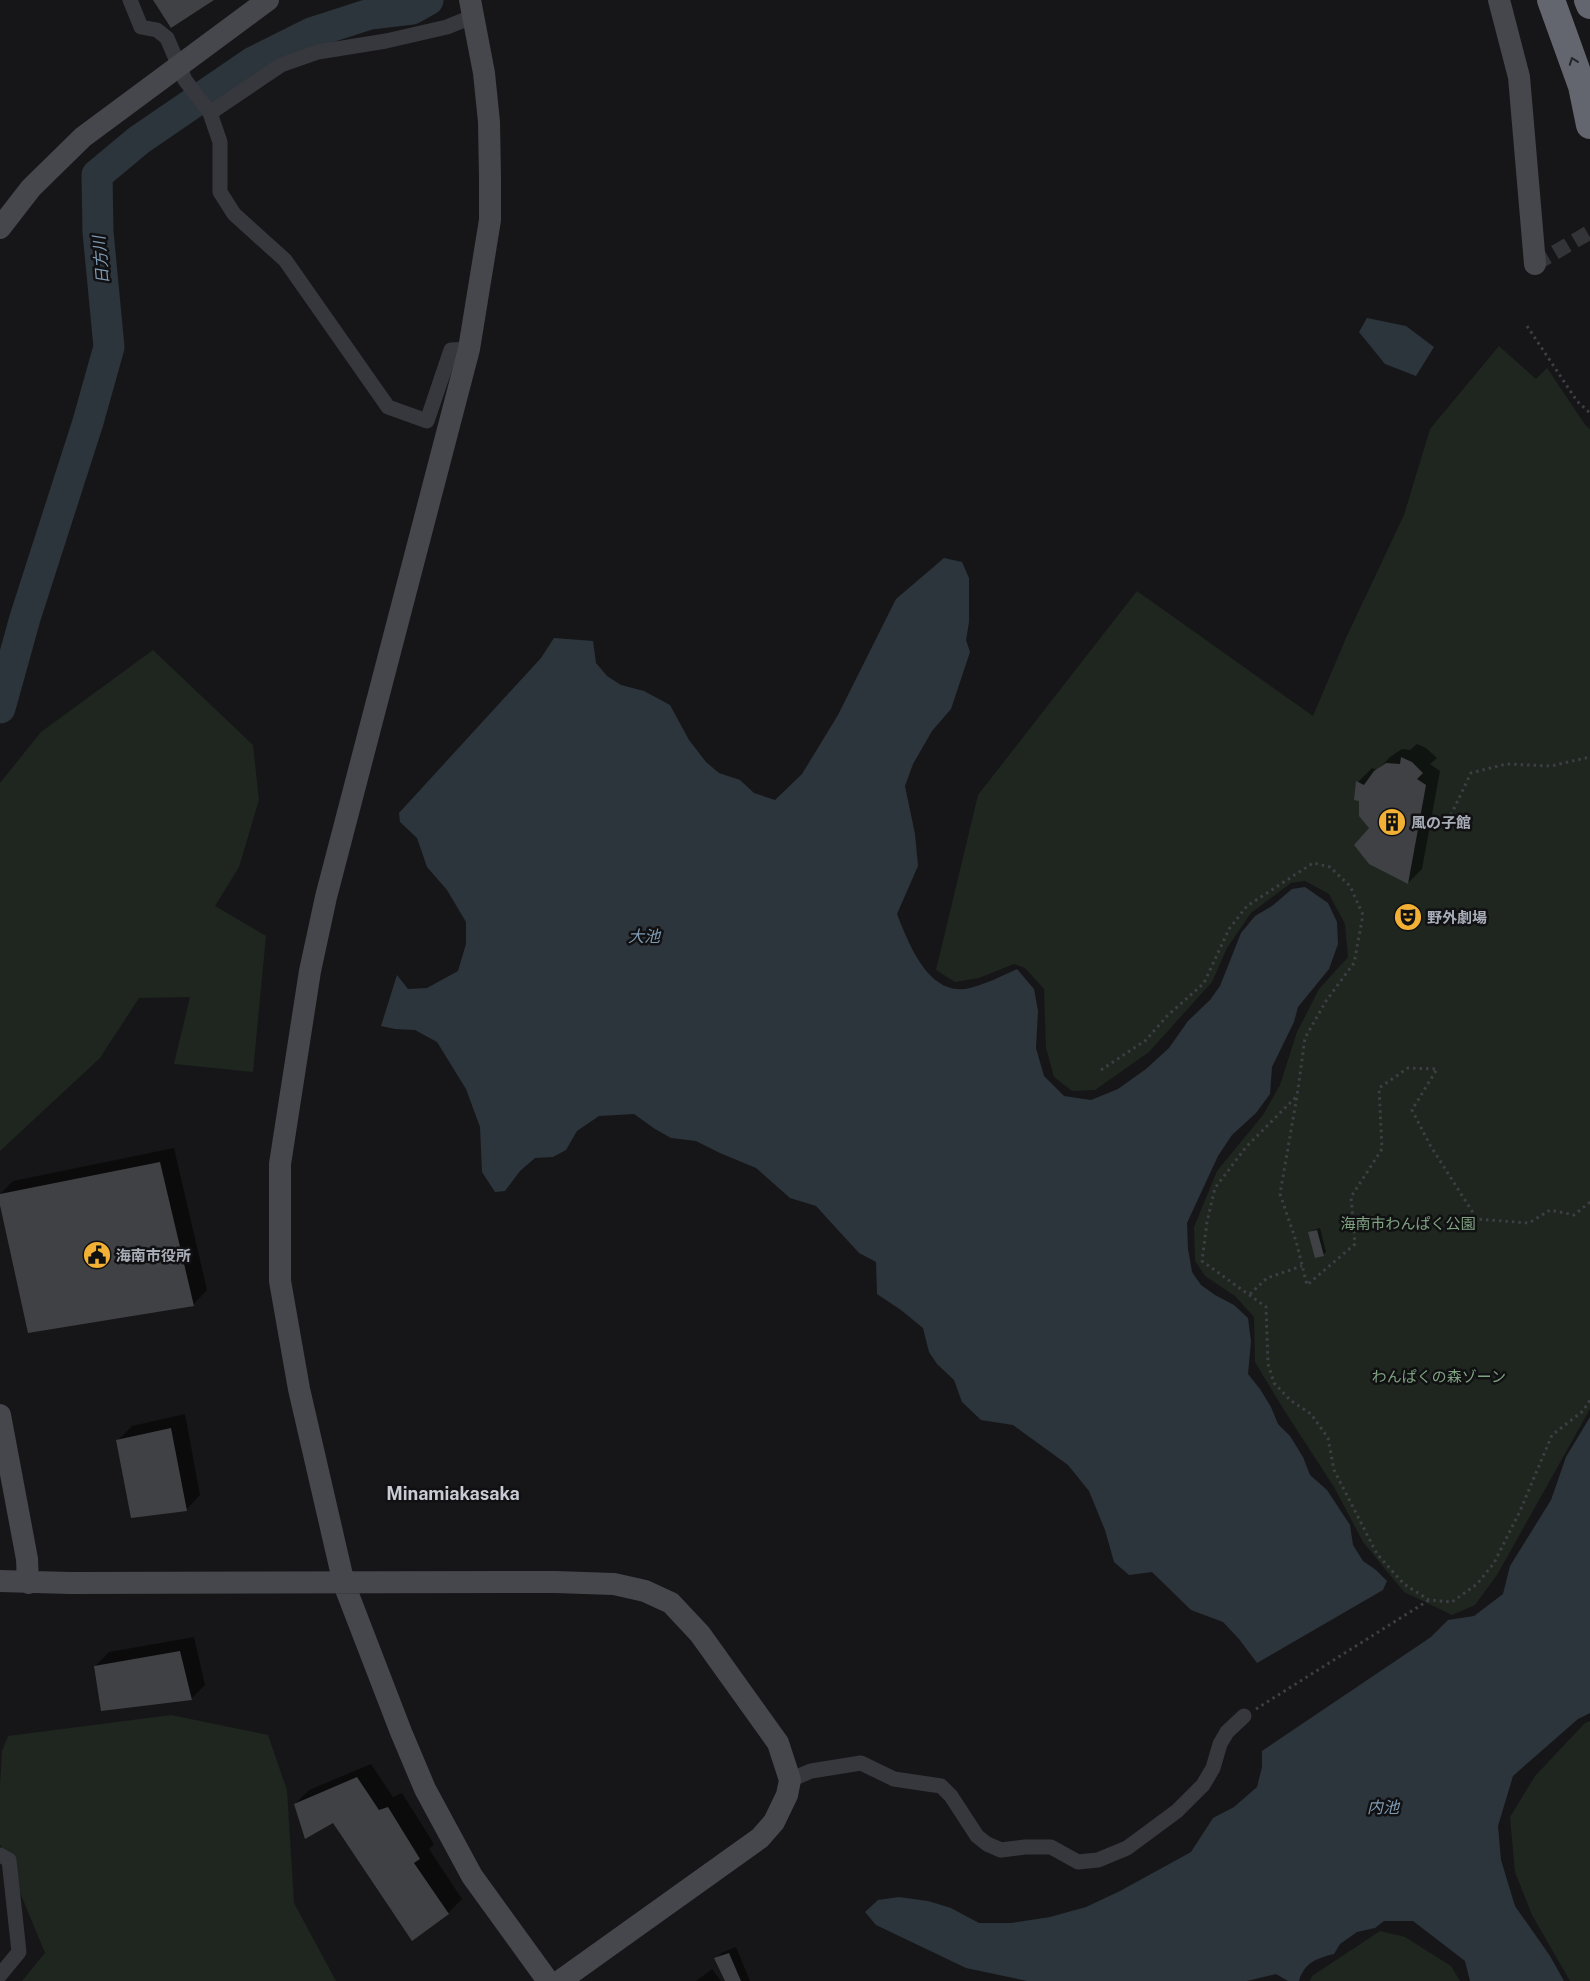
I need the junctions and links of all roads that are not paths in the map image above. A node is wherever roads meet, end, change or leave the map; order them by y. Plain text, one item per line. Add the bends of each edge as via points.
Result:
1 (130, 0) edge
2 (268, 0) edge
3 (1499, 0) edge
4 (1551, 0) edge
5 (1588, 0) edge
6 (1590, 5) edge
7 (472, 7) edge
8 (182, 73) junction
9 (208, 110) junction
10 (1590, 125) edge
11 (0, 228) edge
12 (1535, 264) dead end
13 (469, 349) junction
14 (0, 1415) edge
15 (0, 1581) edge
16 (28, 1583) junction
17 (344, 1584) junction
18 (1244, 1716) road end
19 (790, 1780) junction
20 (0, 1856) edge
21 (0, 1975) edge
22 (548, 1981) edge
23 (560, 1981) edge

1 - 8 street via 141,27 157,30 167,38
2 - 8 street
3 - 12 street via 1519,77
10 -> 4 highway via 1582,86
5 - 6 highway
7 - 9 street via 447,27 318,52 281,65
7 - 13 street via 489,122 490,220
8 - 9 street
8 - 11 street via 83,137 32,188
9 - 13 street via 220,142 220,192 234,214 285,260 388,407 426,421 450,350
13 - 17 street via 326,897 310,971 280,1164 280,1281 299,1389
14 - 16 street via 27,1559
15 - 16 street
16 - 17 street
17 - 19 street via 555,1582 614,1584 645,1591 671,1603 700,1634 778,1743
17 - 22 street via 425,1789 472,1876
18 - 19 street via 1227,1732 1203,1786 1178,1811 1127,1848 1098,1860 1078,1862 1051,1846 1001,1850 977,1836 941,1786 894,1780 862,1763 811,1771
19 - 23 street via 787,1795 774,1822 760,1838
20 - 21 street via 9,1860 19,1952

